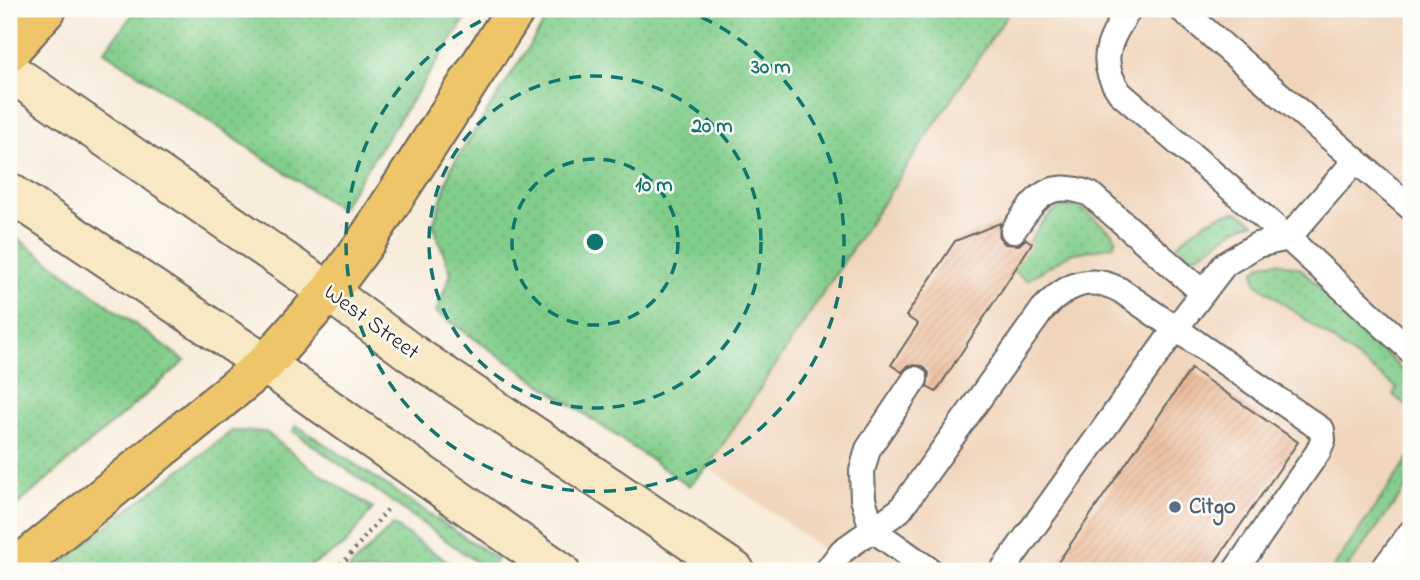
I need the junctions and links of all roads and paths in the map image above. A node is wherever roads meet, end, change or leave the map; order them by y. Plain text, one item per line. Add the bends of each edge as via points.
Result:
1 (46, 9) edge
2 (516, 9) edge
3 (1129, 9) edge
4 (1181, 9) edge
5 (9, 52) edge
6 (9, 71) edge
7 (1356, 160) junction
8 (9, 192) edge
9 (1411, 208) edge
10 (1013, 231) dead end
11 (1289, 238) junction
12 (329, 292) junction
13 (1202, 292) junction
14 (1176, 328) junction
15 (1411, 351) edge
16 (265, 364) junction
17 (915, 379) dead end
18 (387, 510) dead end
19 (872, 529) junction
20 (1411, 532) edge
21 (12, 571) edge
22 (328, 571) edge
23 (560, 571) edge
24 (735, 571) edge
25 (827, 571) edge
26 (931, 571) edge
27 (1002, 571) edge
28 (1235, 571) edge
29 (1382, 571) edge

1 - 5 highway
2 - 12 highway
3 - 11 lane via 1107,48 1110,80
4 - 7 lane
6 - 12 street, West Street
7 - 9 lane
7 - 11 lane
8 - 16 street
10 - 13 lane via 1035,200 1053,188 1070,186 1090,194
11 - 13 lane via 1240,254 1225,264
11 - 15 lane
12 - 16 highway
12 - 24 street, West Street via 422,361
13 - 14 lane
14 - 19 lane via 1107,283 1084,281 1060,291 901,510
14 - 27 lane
14 - 28 lane via 1322,430 1318,452
16 - 21 highway
16 - 23 street
17 - 19 lane via 868,449 862,471 863,499
18 - 22 path via 345,561
19 - 25 lane via 842,551
19 - 26 lane
20 - 29 lane

